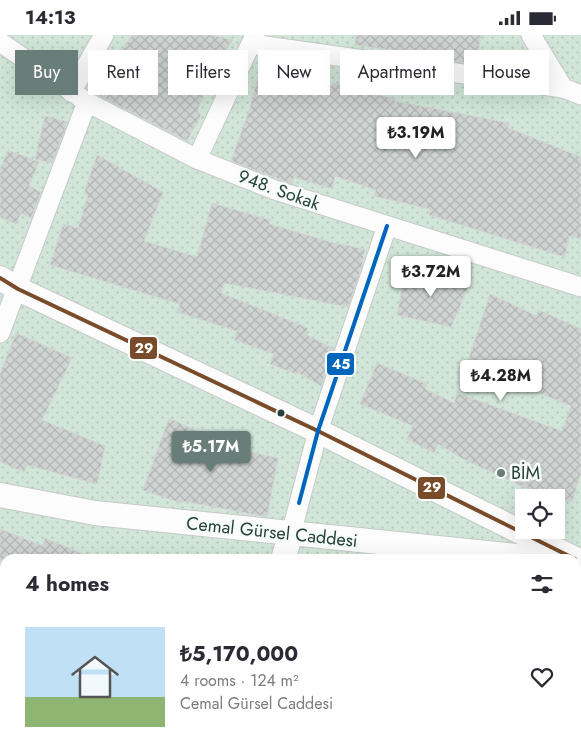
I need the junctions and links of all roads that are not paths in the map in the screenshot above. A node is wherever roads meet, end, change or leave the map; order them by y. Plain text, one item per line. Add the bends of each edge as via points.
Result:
1 (104, 35) edge
2 (531, 35) edge
3 (253, 39) edge
4 (0, 42) edge
5 (15, 52) edge
6 (78, 79) edge
7 (563, 89) junction
8 (77, 95) edge
9 (581, 95) edge
10 (87, 102) junction
11 (197, 159) junction
12 (387, 226) junction
13 (9, 283) edge
14 (581, 287) edge
15 (0, 333) edge
16 (318, 431) junction
17 (0, 495) edge
18 (291, 534) junction
19 (285, 554) edge
20 (495, 554) edge
21 (564, 554) edge

1 - 6 street
2 - 7 street
3 - 7 street
3 - 11 street
4 - 5 street, 948. Sokak
7 - 9 street
8 - 10 street, 948. Sokak
10 - 11 street, 948. Sokak
10 - 13 street
11 - 12 street, 948. Sokak via 275,190
12 - 14 street, 948. Sokak
12 - 16 street
13 - 15 street
13 - 16 street
16 - 18 street
16 - 21 street
17 - 18 street, Cemal Gürsel Caddesi via 95,513
18 - 19 street
18 - 20 street, Cemal Gürsel Caddesi

